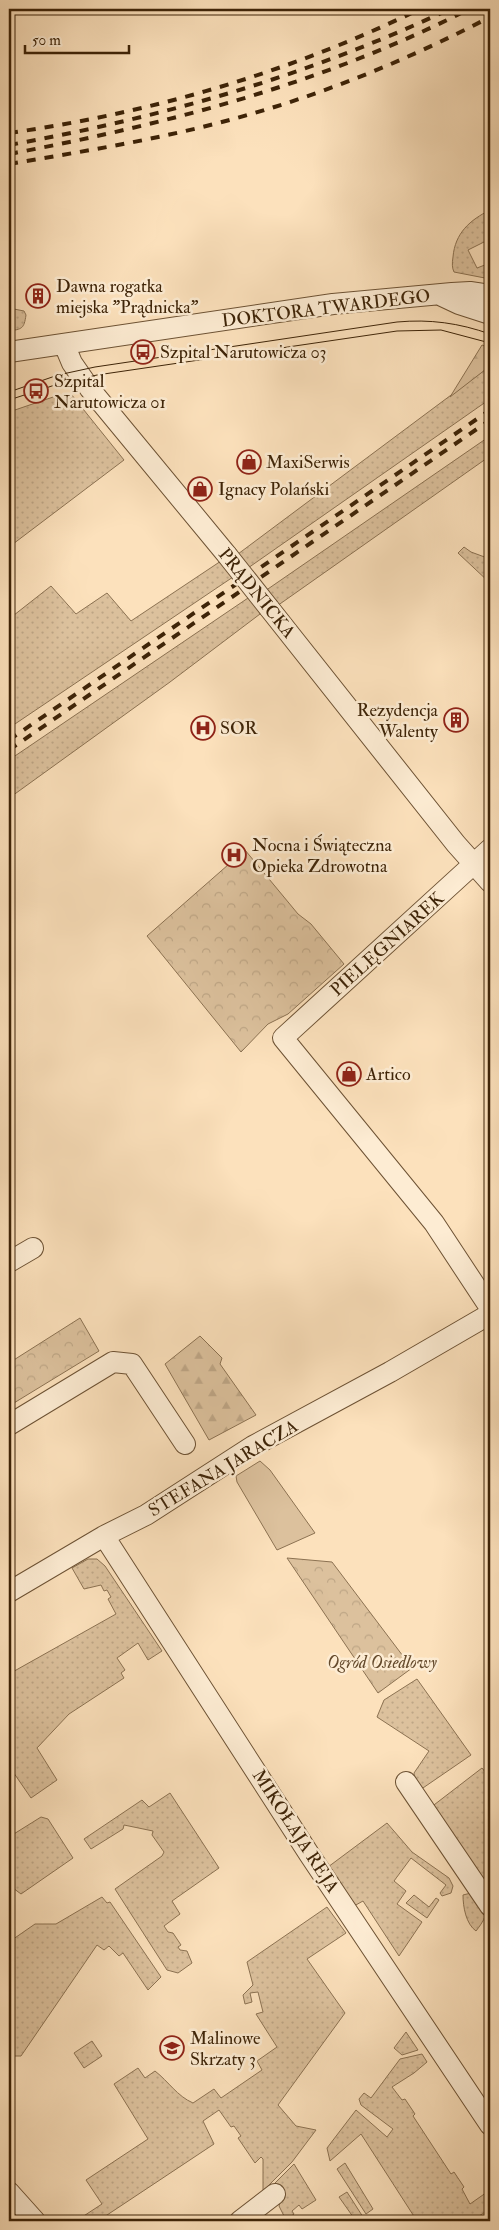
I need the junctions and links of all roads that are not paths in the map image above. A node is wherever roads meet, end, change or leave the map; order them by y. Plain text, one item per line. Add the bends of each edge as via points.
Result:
1 (440, 295) junction
2 (490, 295) edge
3 (490, 314) edge
4 (64, 344) junction
5 (9, 352) edge
6 (490, 849) edge
7 (474, 865) junction
8 (490, 882) edge
9 (33, 1248) dead end
10 (9, 1262) edge
11 (490, 1308) edge
12 (490, 1314) edge
13 (9, 1425) edge
14 (186, 1444) dead end
15 (104, 1536) junction
16 (9, 1592) edge
17 (406, 1782) dead end
18 (490, 1906) edge
19 (490, 2124) edge
20 (9, 2192) edge
21 (275, 2194) dead end
22 (35, 2221) edge
23 (240, 2221) edge

1 - 2 street, DOKTORA TWARDEGO via 470,292
1 - 3 street, DOKTORA TWARDEGO
1 - 4 street, DOKTORA TWARDEGO via 333,304
4 - 5 street
4 - 7 street, PRĄDNICKA, bridge via 72,363 90,389
6 - 7 street, PIELĘGNIAREK
7 - 8 street, PRĄDNICKA
7 - 11 street, PIELĘGNIAREK via 283,1038 434,1223
9 - 10 street
12 - 15 street, STEFANA JARACZA via 252,1446 146,1514
13 - 14 street via 113,1362 132,1364
15 - 16 street, STEFANA JARACZA
15 - 19 street, MIKOŁAJA REJA via 309,1854
17 - 18 street
20 - 22 street
21 - 23 street

